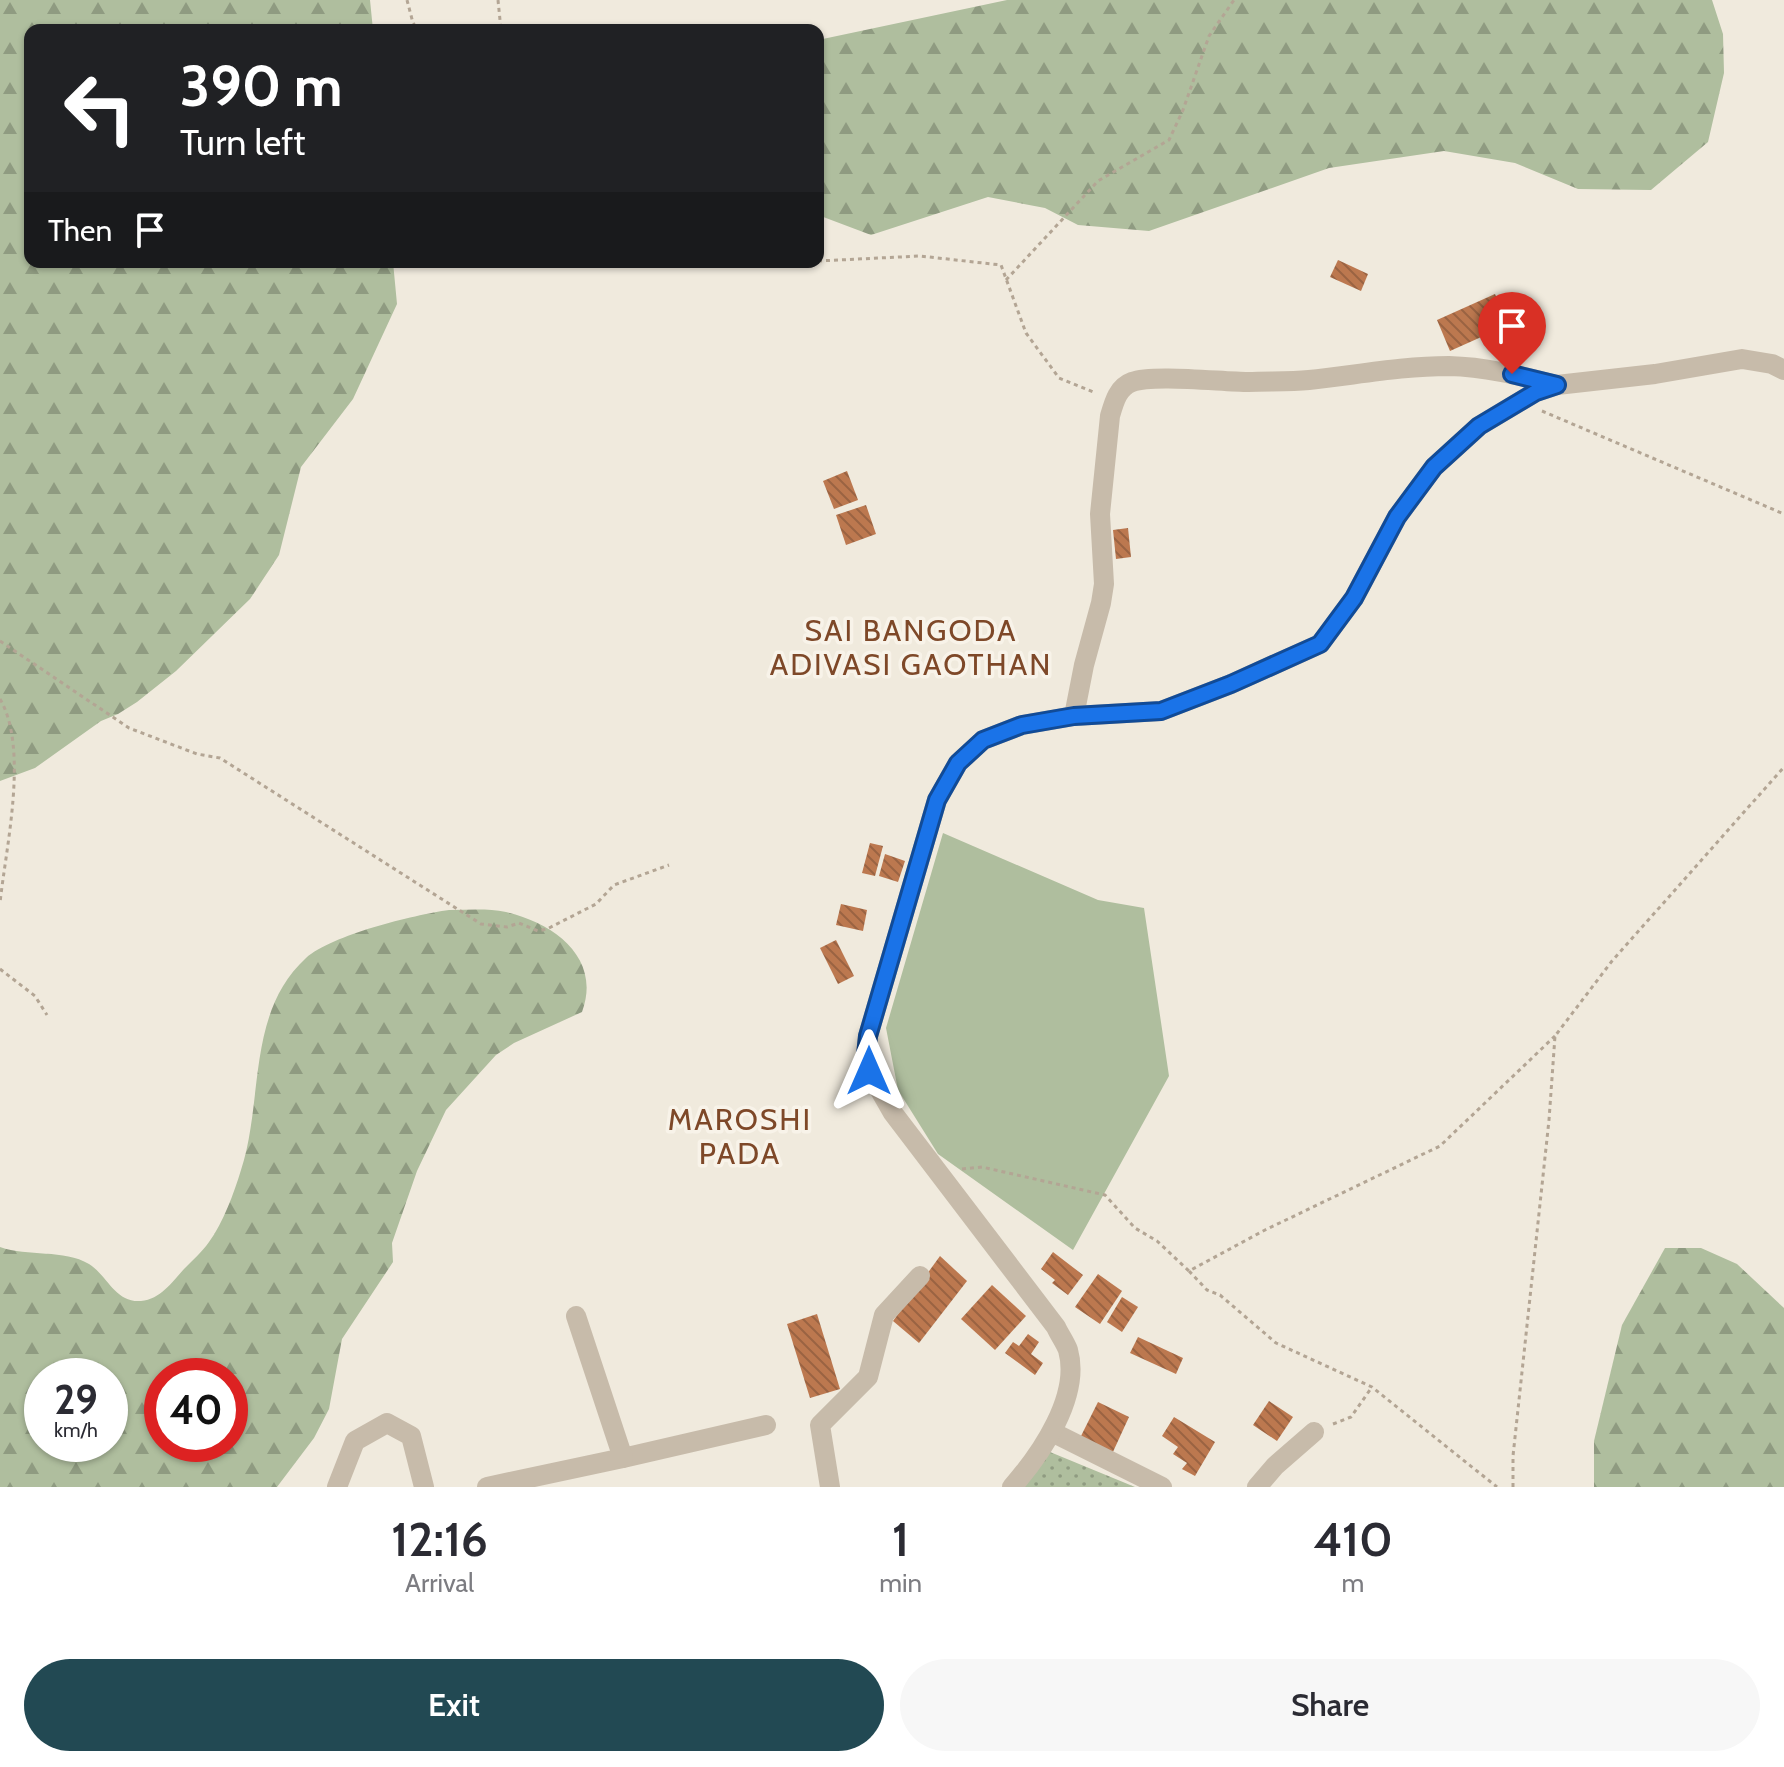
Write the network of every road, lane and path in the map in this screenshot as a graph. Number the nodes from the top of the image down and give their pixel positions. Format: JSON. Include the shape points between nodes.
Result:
{"nodes":[{"id":1,"x":407,"y":0,"type":"edge"},
{"id":2,"x":498,"y":0,"type":"edge"},
{"id":3,"x":1234,"y":0,"type":"edge"},
{"id":4,"x":414,"y":24,"type":"edge"},
{"id":5,"x":500,"y":24,"type":"edge"},
{"id":6,"x":824,"y":261,"type":"edge"},
{"id":7,"x":1006,"y":280,"type":"junction"},
{"id":8,"x":1784,"y":370,"type":"edge"},
{"id":9,"x":1557,"y":385,"type":"junction"},
{"id":10,"x":1114,"y":400,"type":"junction"},
{"id":11,"x":1520,"y":402,"type":"junction"},
{"id":12,"x":1784,"y":514,"type":"edge"},
{"id":13,"x":0,"y":641,"type":"edge"},
{"id":14,"x":0,"y":699,"type":"edge"},
{"id":15,"x":1074,"y":716,"type":"junction"},
{"id":16,"x":1784,"y":767,"type":"edge"},
{"id":17,"x":669,"y":865,"type":"dead end"},
{"id":18,"x":0,"y":903,"type":"edge"},
{"id":19,"x":0,"y":969,"type":"edge"},
{"id":20,"x":47,"y":1015,"type":"dead end"},
{"id":21,"x":1555,"y":1036,"type":"junction"},
{"id":22,"x":938,"y":1172,"type":"junction"},
{"id":23,"x":1189,"y":1271,"type":"junction"},
{"id":24,"x":920,"y":1276,"type":"dead end"},
{"id":25,"x":576,"y":1316,"type":"dead end"},
{"id":26,"x":1372,"y":1387,"type":"junction"},
{"id":27,"x":766,"y":1425,"type":"dead end"},
{"id":28,"x":1052,"y":1432,"type":"junction"},
{"id":29,"x":1314,"y":1432,"type":"joint"},
{"id":30,"x":623,"y":1458,"type":"junction"},
{"id":31,"x":337,"y":1487,"type":"edge"},
{"id":32,"x":424,"y":1487,"type":"edge"},
{"id":33,"x":487,"y":1487,"type":"edge"},
{"id":34,"x":830,"y":1487,"type":"edge"},
{"id":35,"x":1012,"y":1487,"type":"edge"},
{"id":36,"x":1162,"y":1487,"type":"edge"},
{"id":37,"x":1257,"y":1487,"type":"edge"},
{"id":38,"x":1497,"y":1487,"type":"edge"},
{"id":39,"x":1513,"y":1487,"type":"edge"}],
"edges":[{"from":1,"to":4,"type":"path"},
{"from":2,"to":5,"type":"path"},
{"from":3,"to":7,"type":"path","via":[[1209,36],[1169,140],[1098,181]]},
{"from":6,"to":7,"type":"path","via":[[920,256],[1001,265]]},
{"from":7,"to":10,"type":"path","via":[[1026,333],[1059,378]]},
{"from":8,"to":9,"type":"street","via":[[1742,359]]},
{"from":9,"to":10,"type":"street","via":[[1489,368],[1449,366],[1307,380],[1148,379],[1123,387]]},
{"from":9,"to":11,"type":"street"},
{"from":10,"to":15,"type":"street","via":[[1100,514],[1104,584]]},
{"from":11,"to":12,"type":"path"},
{"from":11,"to":15,"type":"street","via":[[1479,426],[1434,467],[1397,517],[1354,598],[1320,644],[1161,711]]},
{"from":13,"to":17,"type":"path","via":[[129,728],[220,758],[481,924],[547,929],[596,904],[614,885]]},
{"from":14,"to":18,"type":"path","via":[[13,734],[16,779]]},
{"from":15,"to":22,"type":"street","via":[[1022,725],[983,740],[958,763],[937,800],[866,1055],[869,1071],[893,1113]]},
{"from":16,"to":21,"type":"path","via":[[1612,961]]},
{"from":19,"to":20,"type":"path","via":[[35,996]]},
{"from":21,"to":23,"type":"path","via":[[1440,1146]]},
{"from":21,"to":39,"type":"path"},
{"from":22,"to":23,"type":"path","via":[[982,1167],[1105,1195],[1135,1228]]},
{"from":22,"to":28,"type":"street","via":[[1068,1350],[1071,1381]]},
{"from":23,"to":26,"type":"path","via":[[1276,1343]]},
{"from":24,"to":34,"type":"street","via":[[884,1315],[868,1377],[820,1425]]},
{"from":25,"to":30,"type":"street"},
{"from":26,"to":29,"type":"path","via":[[1351,1417]]},
{"from":26,"to":38,"type":"path"},
{"from":27,"to":30,"type":"street"},
{"from":28,"to":35,"type":"street"},
{"from":28,"to":36,"type":"street"},
{"from":29,"to":37,"type":"street"},
{"from":30,"to":33,"type":"street"},
{"from":31,"to":32,"type":"street","via":[[355,1441],[387,1423],[411,1436]]}]}
